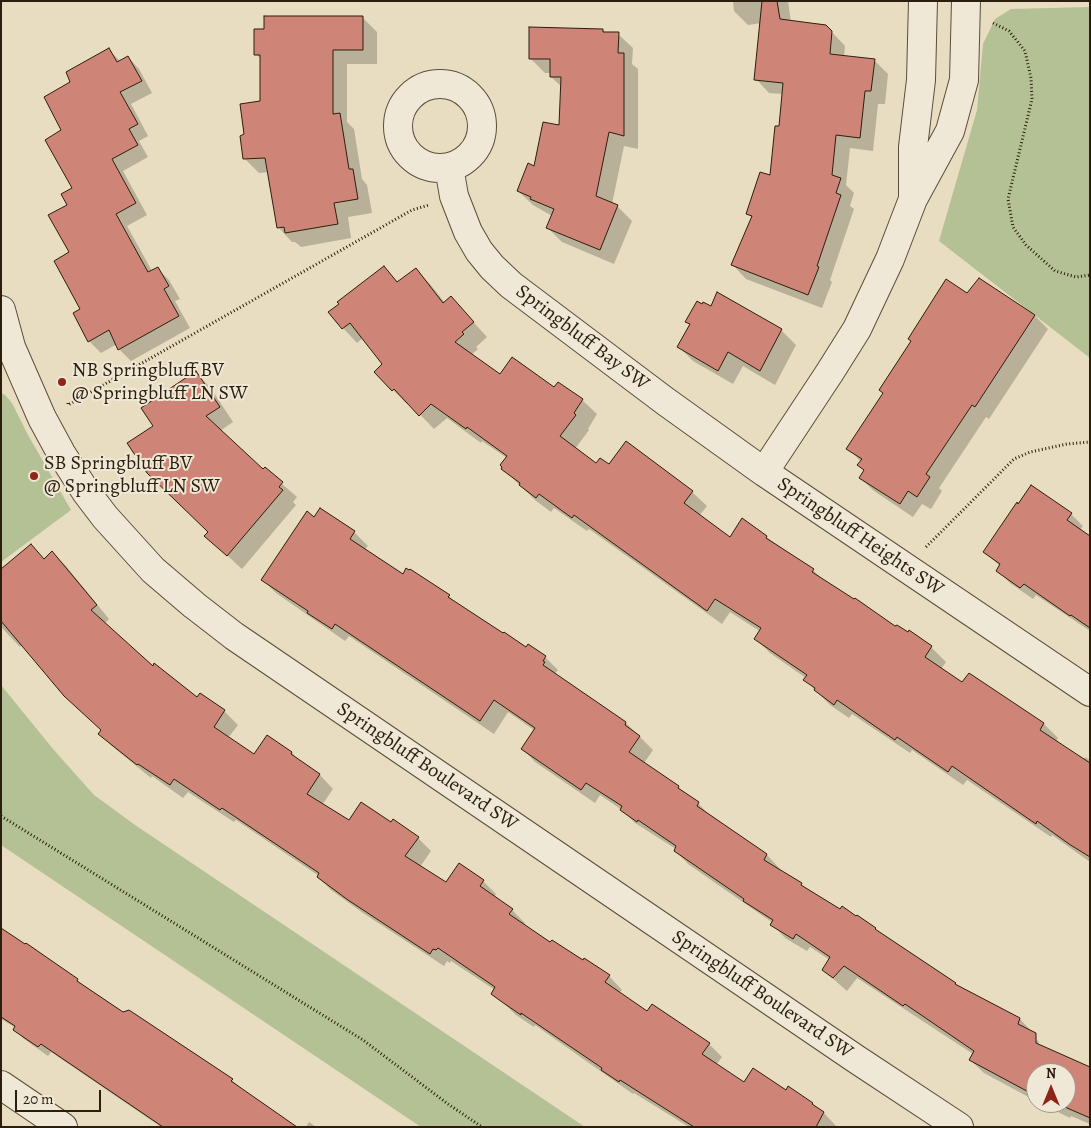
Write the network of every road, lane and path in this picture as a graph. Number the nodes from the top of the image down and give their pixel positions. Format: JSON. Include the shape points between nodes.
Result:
{"nodes":[{"id":1,"x":923,"y":1,"type":"edge"},
{"id":2,"x":966,"y":5,"type":"edge"},
{"id":3,"x":449,"y":167,"type":"dead end"},
{"id":4,"x":454,"y":196,"type":"junction"},
{"id":5,"x":912,"y":199,"type":"junction"},
{"id":6,"x":1090,"y":275,"type":"edge"},
{"id":7,"x":1,"y":310,"type":"edge"},
{"id":8,"x":6,"y":347,"type":"edge"},
{"id":9,"x":64,"y":396,"type":"dead end"},
{"id":10,"x":1090,"y":442,"type":"edge"},
{"id":11,"x":764,"y":472,"type":"junction"},
{"id":12,"x":906,"y":567,"type":"junction"},
{"id":13,"x":1090,"y":692,"type":"edge"},
{"id":14,"x":1,"y":816,"type":"edge"},
{"id":15,"x":1,"y":1085,"type":"edge"},
{"id":16,"x":63,"y":1127,"type":"edge"},
{"id":17,"x":482,"y":1127,"type":"edge"},
{"id":18,"x":959,"y":1127,"type":"edge"}],
"edges":[{"from":1,"to":5,"type":"street","name":"Springbluff Heights SW"},
{"from":2,"to":5,"type":"street","name":"Springbluff Heights SW","via":[[964,80],[956,110],[950,131]]},
{"from":2,"to":6,"type":"path","via":[[1009,31],[1025,51],[1031,78],[1032,99],[1008,199],[1013,227],[1026,245],[1055,271],[1076,277]]},
{"from":3,"to":4,"type":"street","name":"Springbluff Bay SW"},
{"from":4,"to":9,"type":"path","via":[[412,210],[68,405]]},
{"from":4,"to":11,"type":"street","name":"Springbluff Bay SW","via":[[479,251],[511,286]]},
{"from":5,"to":11,"type":"street","name":"Springbluff Heights SW","via":[[890,259],[857,328]]},
{"from":7,"to":8,"type":"street","name":"Springbluff Boulevard SW"},
{"from":8,"to":18,"type":"street","name":"Springbluff Boulevard SW","via":[[61,453],[86,492],[153,570],[194,605],[234,636]]},
{"from":10,"to":12,"type":"path","via":[[1030,452],[1014,459]]},
{"from":11,"to":12,"type":"street","name":"Springbluff Heights SW"},
{"from":12,"to":13,"type":"street","name":"Springbluff Heights SW"},
{"from":14,"to":17,"type":"path","via":[[363,1040]]},
{"from":15,"to":16,"type":"street"}]}
